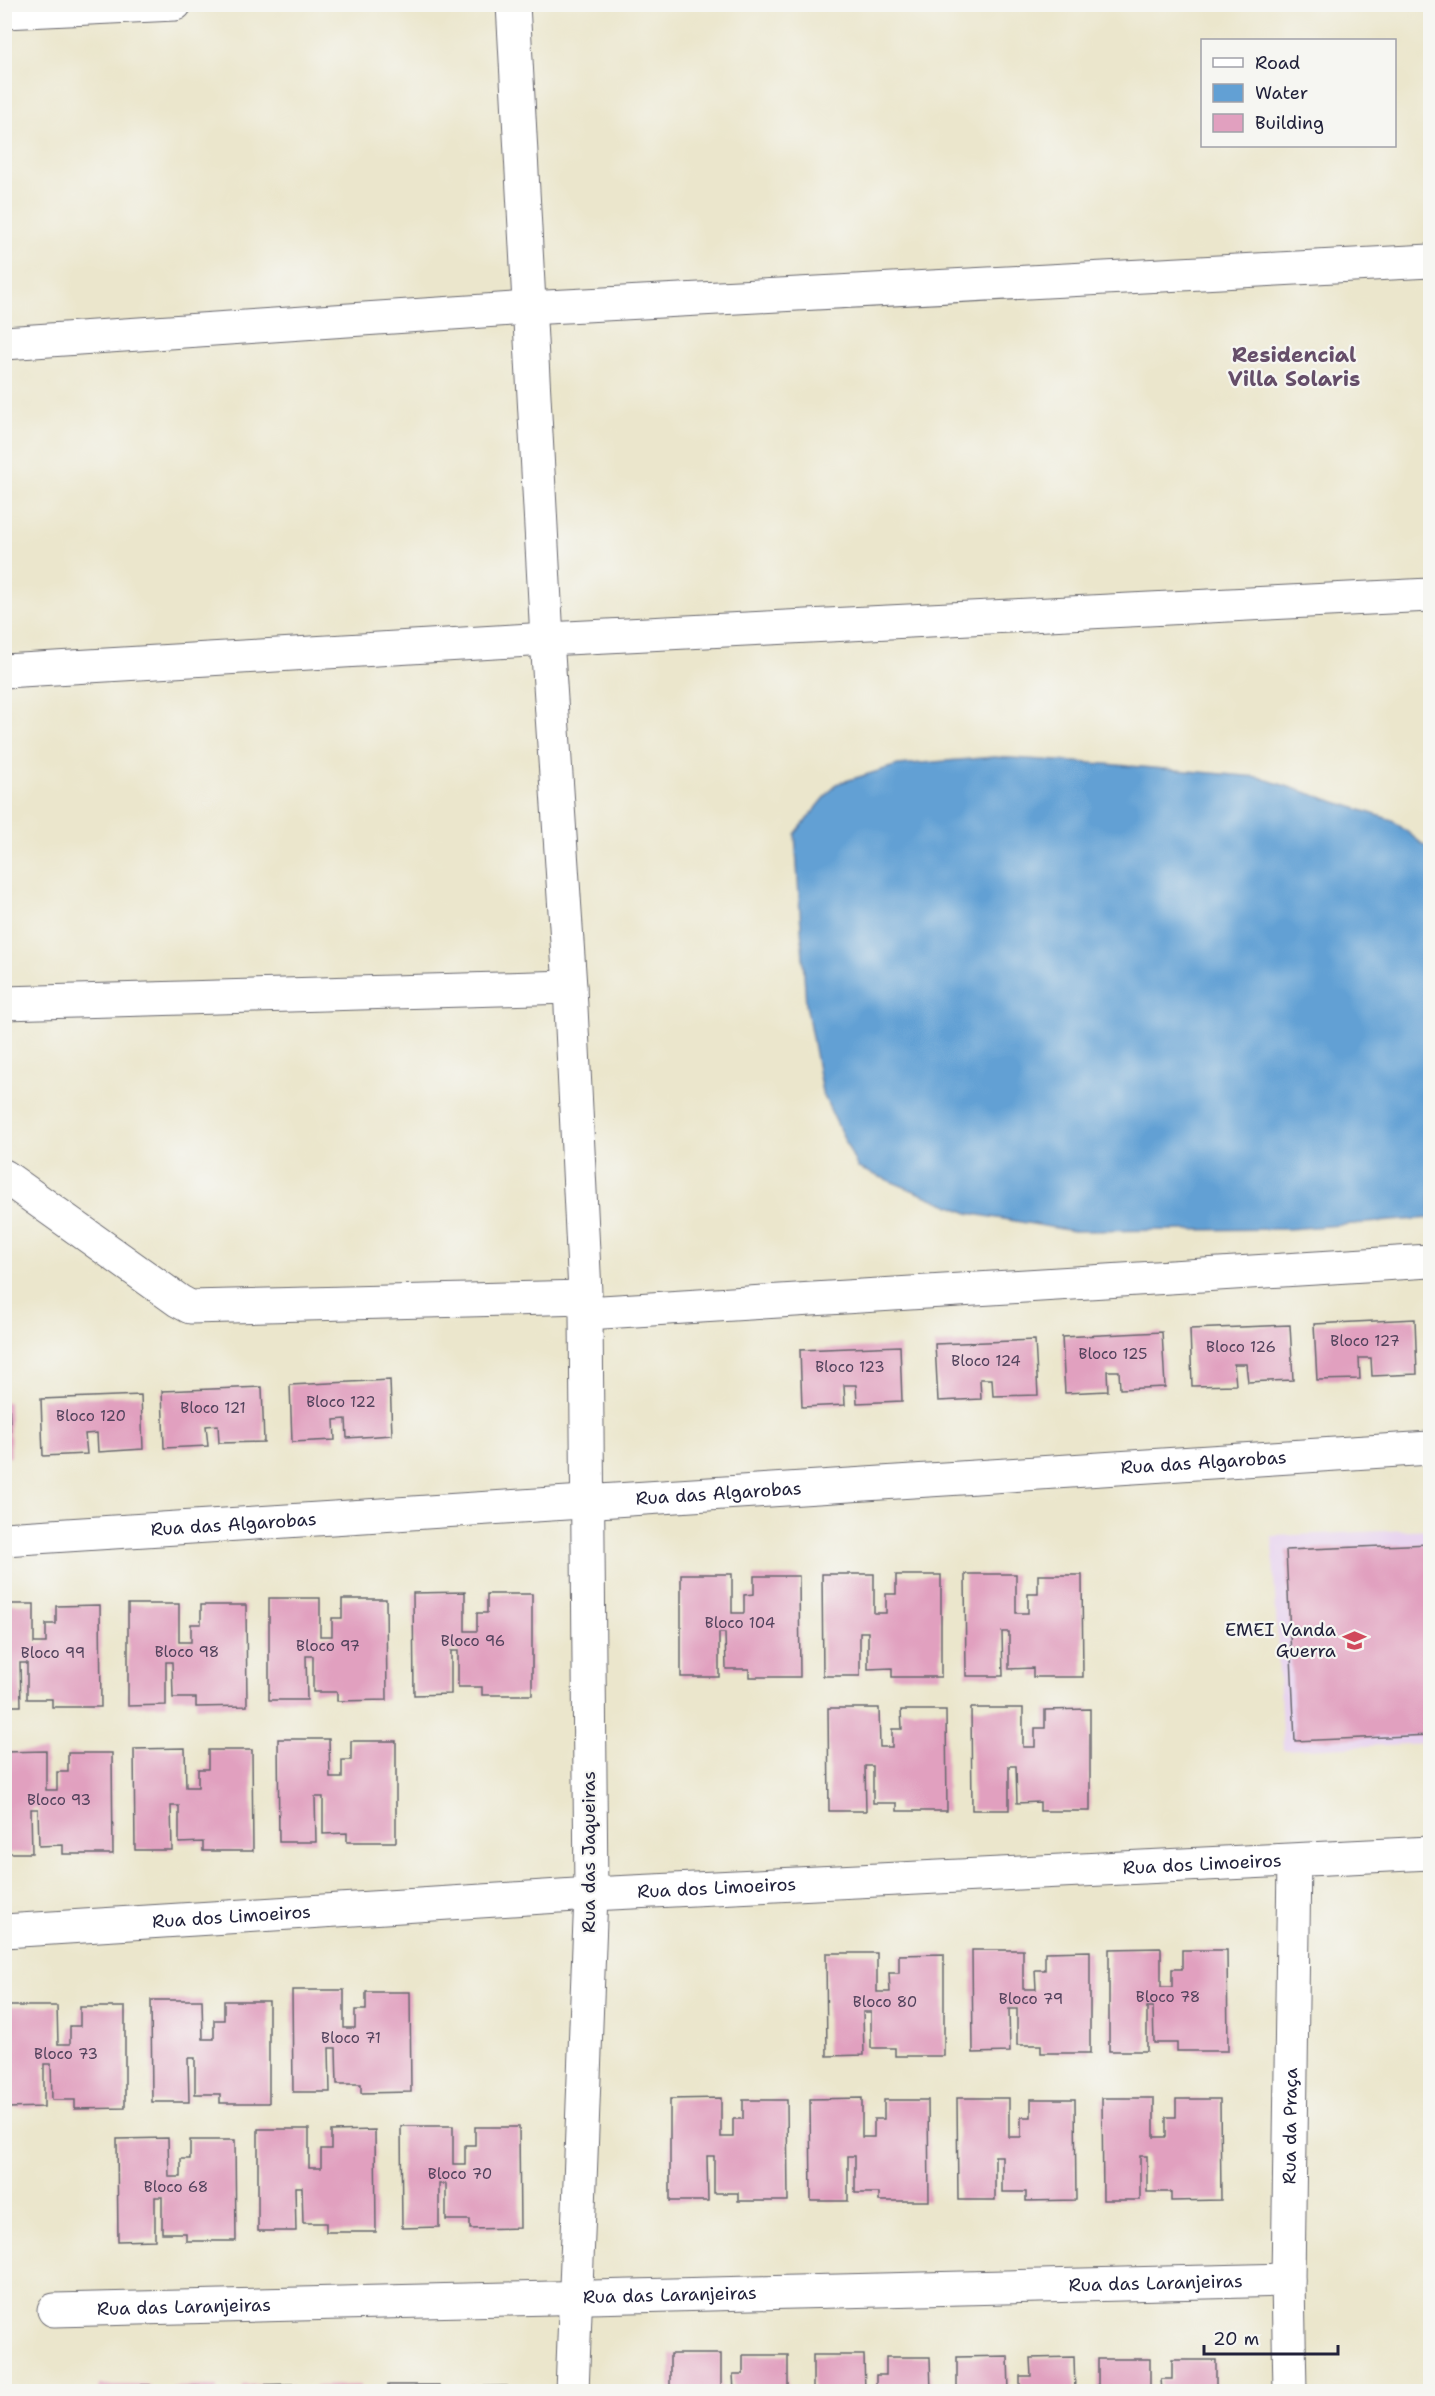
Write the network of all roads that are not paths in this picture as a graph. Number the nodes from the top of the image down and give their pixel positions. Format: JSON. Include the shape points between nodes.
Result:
{"nodes":[{"id":1,"x":175,"y":4,"type":"edge"},
{"id":2,"x":513,"y":4,"type":"edge"},
{"id":3,"x":4,"y":12,"type":"edge"},
{"id":4,"x":1431,"y":261,"type":"edge"},
{"id":5,"x":528,"y":308,"type":"junction"},
{"id":6,"x":4,"y":343,"type":"edge"},
{"id":7,"x":1431,"y":595,"type":"edge"},
{"id":8,"x":547,"y":639,"type":"junction"},
{"id":9,"x":4,"y":671,"type":"edge"},
{"id":10,"x":570,"y":987,"type":"junction"},
{"id":11,"x":4,"y":1002,"type":"edge"},
{"id":12,"x":4,"y":1176,"type":"edge"},
{"id":13,"x":1431,"y":1261,"type":"edge"},
{"id":14,"x":585,"y":1305,"type":"junction"},
{"id":15,"x":1431,"y":1448,"type":"edge"},
{"id":16,"x":586,"y":1502,"type":"junction"},
{"id":17,"x":4,"y":1539,"type":"edge"},
{"id":18,"x":1431,"y":1853,"type":"edge"},
{"id":19,"x":1294,"y":1861,"type":"junction"},
{"id":20,"x":591,"y":1894,"type":"junction"},
{"id":21,"x":4,"y":1931,"type":"edge"},
{"id":22,"x":1288,"y":2280,"type":"junction"},
{"id":23,"x":575,"y":2298,"type":"junction"},
{"id":24,"x":54,"y":2310,"type":"dead end"},
{"id":25,"x":572,"y":2391,"type":"edge"},
{"id":26,"x":1290,"y":2391,"type":"edge"}],
"edges":[{"from":1,"to":3,"type":"street"},
{"from":2,"to":5,"type":"street","name":"Rua das Jaqueiras"},
{"from":4,"to":5,"type":"street"},
{"from":5,"to":6,"type":"street"},
{"from":5,"to":8,"type":"street","name":"Rua das Jaqueiras"},
{"from":7,"to":8,"type":"street"},
{"from":8,"to":9,"type":"street"},
{"from":8,"to":10,"type":"street","name":"Rua das Jaqueiras"},
{"from":10,"to":11,"type":"street"},
{"from":10,"to":14,"type":"street","name":"Rua das Jaqueiras"},
{"from":12,"to":14,"type":"street","via":[[190,1307]]},
{"from":13,"to":14,"type":"street"},
{"from":14,"to":16,"type":"street","name":"Rua das Jaqueiras"},
{"from":15,"to":16,"type":"street","name":"Rua das Algarobas"},
{"from":16,"to":17,"type":"street","name":"Rua das Algarobas"},
{"from":16,"to":20,"type":"street","name":"Rua das Jaqueiras"},
{"from":18,"to":19,"type":"street","name":"Rua dos Limoeiros"},
{"from":19,"to":20,"type":"street","name":"Rua dos Limoeiros"},
{"from":19,"to":22,"type":"street","name":"Rua da Praça"},
{"from":20,"to":21,"type":"street","name":"Rua dos Limoeiros"},
{"from":20,"to":23,"type":"street","name":"Rua das Jaqueiras"},
{"from":22,"to":23,"type":"street","name":"Rua das Laranjeiras"},
{"from":22,"to":26,"type":"street","name":"Rua da Praça"},
{"from":23,"to":24,"type":"street","name":"Rua das Laranjeiras"},
{"from":23,"to":25,"type":"street","name":"Rua das Jaqueiras"}]}
